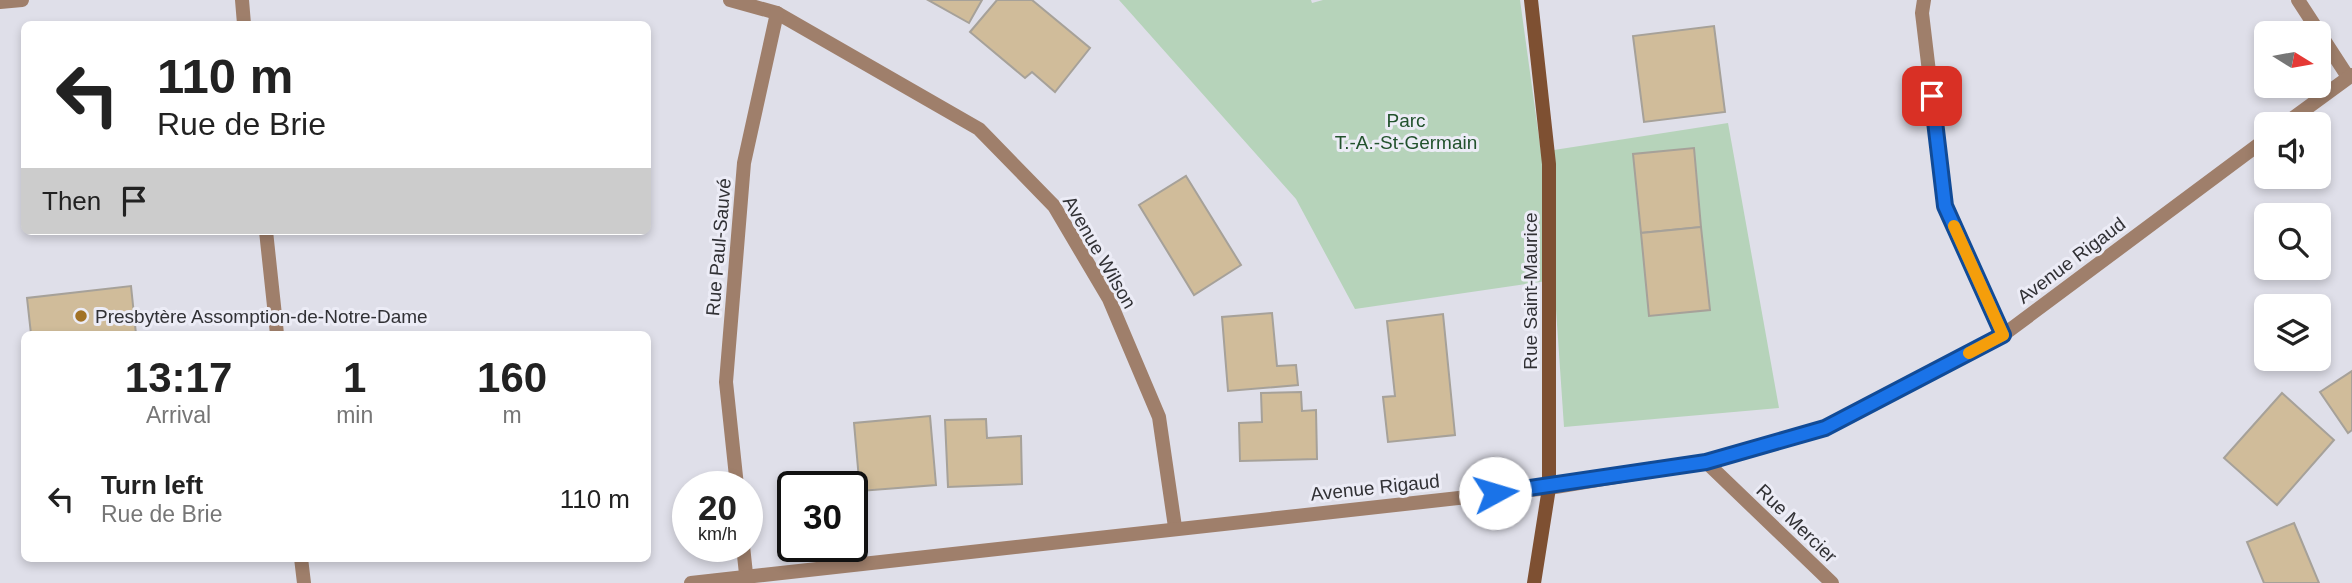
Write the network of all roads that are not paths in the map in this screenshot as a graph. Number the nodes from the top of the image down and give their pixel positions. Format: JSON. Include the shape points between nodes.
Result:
{"nodes":[{"id":1,"x":22,"y":0,"type":"edge"},
{"id":2,"x":242,"y":0,"type":"edge"},
{"id":3,"x":730,"y":0,"type":"edge"},
{"id":4,"x":1531,"y":0,"type":"edge"},
{"id":5,"x":1924,"y":0,"type":"edge"},
{"id":6,"x":2298,"y":0,"type":"edge"},
{"id":7,"x":0,"y":2,"type":"edge"},
{"id":8,"x":777,"y":13,"type":"junction"},
{"id":9,"x":244,"y":21,"type":"edge"},
{"id":10,"x":2350,"y":76,"type":"edge"},
{"id":11,"x":2301,"y":112,"type":"edge"},
{"id":12,"x":2254,"y":148,"type":"edge"},
{"id":13,"x":266,"y":235,"type":"edge"},
{"id":14,"x":277,"y":331,"type":"edge"},
{"id":15,"x":2003,"y":335,"type":"junction"},
{"id":16,"x":1706,"y":462,"type":"junction"},
{"id":17,"x":735,"y":471,"type":"edge"},
{"id":18,"x":1549,"y":488,"type":"junction"},
{"id":19,"x":1175,"y":527,"type":"junction"},
{"id":20,"x":301,"y":562,"type":"edge"},
{"id":21,"x":745,"y":562,"type":"edge"},
{"id":22,"x":747,"y":580,"type":"edge"},
{"id":23,"x":304,"y":583,"type":"edge"},
{"id":24,"x":691,"y":583,"type":"edge"},
{"id":25,"x":1534,"y":583,"type":"edge"},
{"id":26,"x":1832,"y":583,"type":"edge"}],
"edges":[{"from":1,"to":7,"type":"street"},
{"from":2,"to":9,"type":"street"},
{"from":3,"to":8,"type":"street","name":"Avenue Wilson"},
{"from":4,"to":18,"type":"street","name":"Rue Saint-Maurice","via":[[1549,164]]},
{"from":5,"to":15,"type":"street","via":[[1945,206]]},
{"from":6,"to":10,"type":"street"},
{"from":8,"to":17,"type":"street","name":"Rue Paul-Sauvé","via":[[743,177],[726,382]]},
{"from":8,"to":19,"type":"street","name":"Avenue Wilson","via":[[979,129],[1054,206],[1109,299],[1159,417]]},
{"from":10,"to":11,"type":"street"},
{"from":12,"to":15,"type":"street","name":"Avenue Rigaud"},
{"from":13,"to":14,"type":"street"},
{"from":15,"to":16,"type":"street","name":"Avenue Rigaud","via":[[1825,428]]},
{"from":16,"to":18,"type":"street","name":"Avenue Rigaud"},
{"from":16,"to":26,"type":"street","name":"Rue Mercier"},
{"from":18,"to":19,"type":"street","name":"Avenue Rigaud"},
{"from":18,"to":25,"type":"street","name":"Rue Saint-Maurice"},
{"from":19,"to":22,"type":"street","name":"Avenue Rigaud"},
{"from":20,"to":23,"type":"street"},
{"from":21,"to":22,"type":"street"},
{"from":22,"to":24,"type":"street","name":"Avenue Rigaud"}]}
